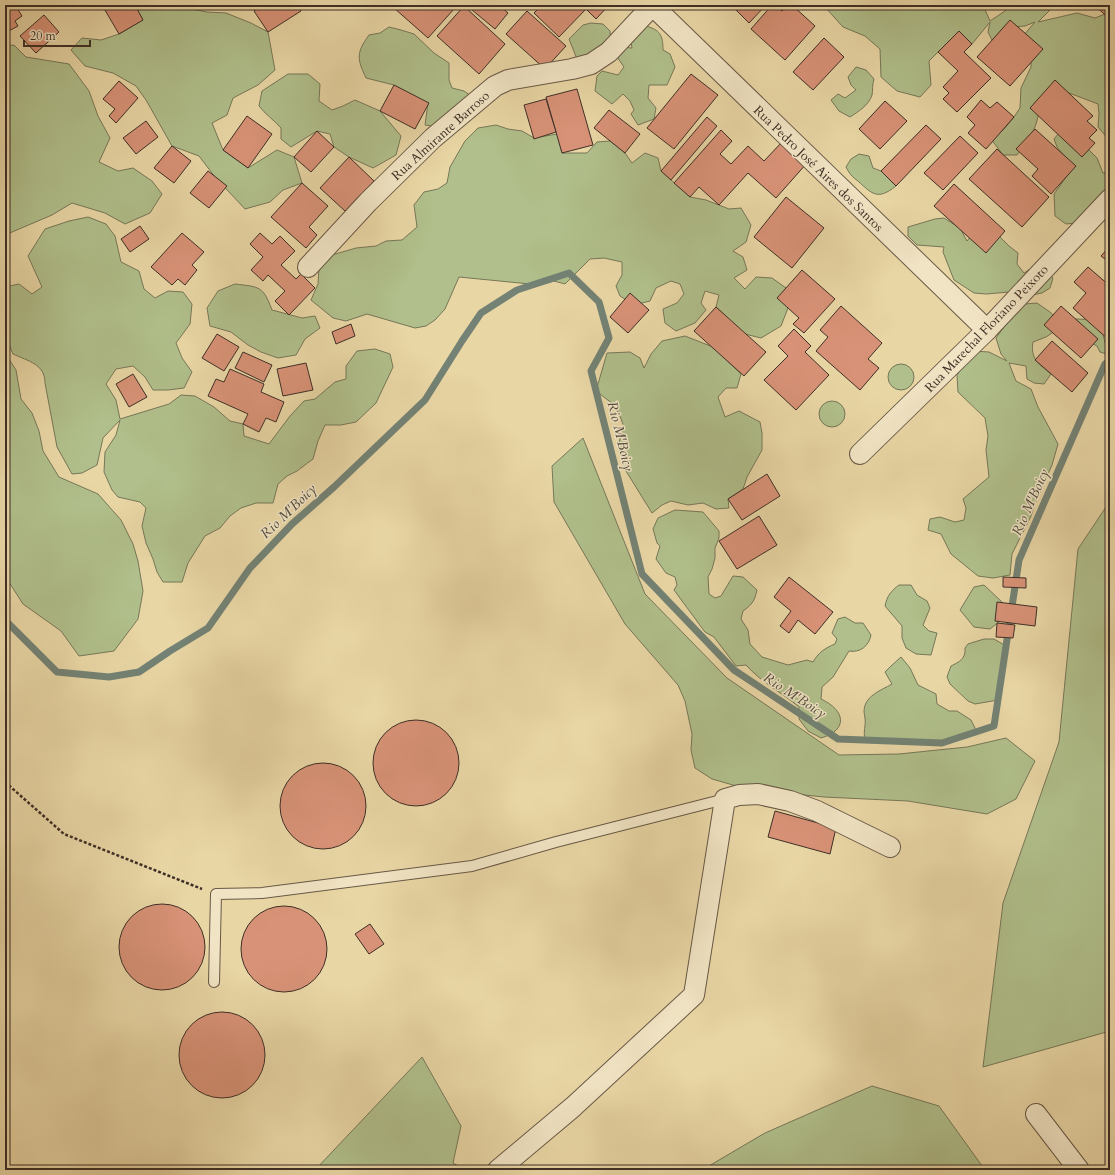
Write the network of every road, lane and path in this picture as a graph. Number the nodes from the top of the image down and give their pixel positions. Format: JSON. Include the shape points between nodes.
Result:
{"nodes":[{"id":1,"x":653,"y":5,"type":"edge"},
{"id":2,"x":1110,"y":199,"type":"edge"},
{"id":3,"x":308,"y":268,"type":"dead end"},
{"id":4,"x":987,"y":330,"type":"junction"},
{"id":5,"x":860,"y":454,"type":"dead end"},
{"id":6,"x":5,"y":782,"type":"edge"},
{"id":7,"x":724,"y":799,"type":"junction"},
{"id":8,"x":890,"y":847,"type":"dead end"},
{"id":9,"x":216,"y":894,"type":"junction"},
{"id":10,"x":214,"y":982,"type":"dead end"},
{"id":11,"x":1036,"y":1114,"type":"dead end"},
{"id":12,"x":498,"y":1170,"type":"edge"},
{"id":13,"x":1079,"y":1170,"type":"edge"}],
"edges":[{"from":1,"to":3,"type":"street","name":"Rua Almirante Barroso","via":[[610,52],[591,64],[508,80],[495,86],[428,143],[368,202]]},
{"from":1,"to":4,"type":"street","name":"Rua Pedro José Aires dos Santos"},
{"from":2,"to":4,"type":"street","name":"Rua Marechal Floriano Peixoto"},
{"from":4,"to":5,"type":"street","name":"Rua Marechal Floriano Peixoto"},
{"from":6,"to":9,"type":"path","via":[[64,834]]},
{"from":7,"to":8,"type":"street","via":[[758,794],[790,801]]},
{"from":7,"to":9,"type":"lane","via":[[472,866],[262,893]]},
{"from":7,"to":12,"type":"street","via":[[694,995],[573,1107]]},
{"from":9,"to":10,"type":"lane"},
{"from":11,"to":13,"type":"street"}]}
